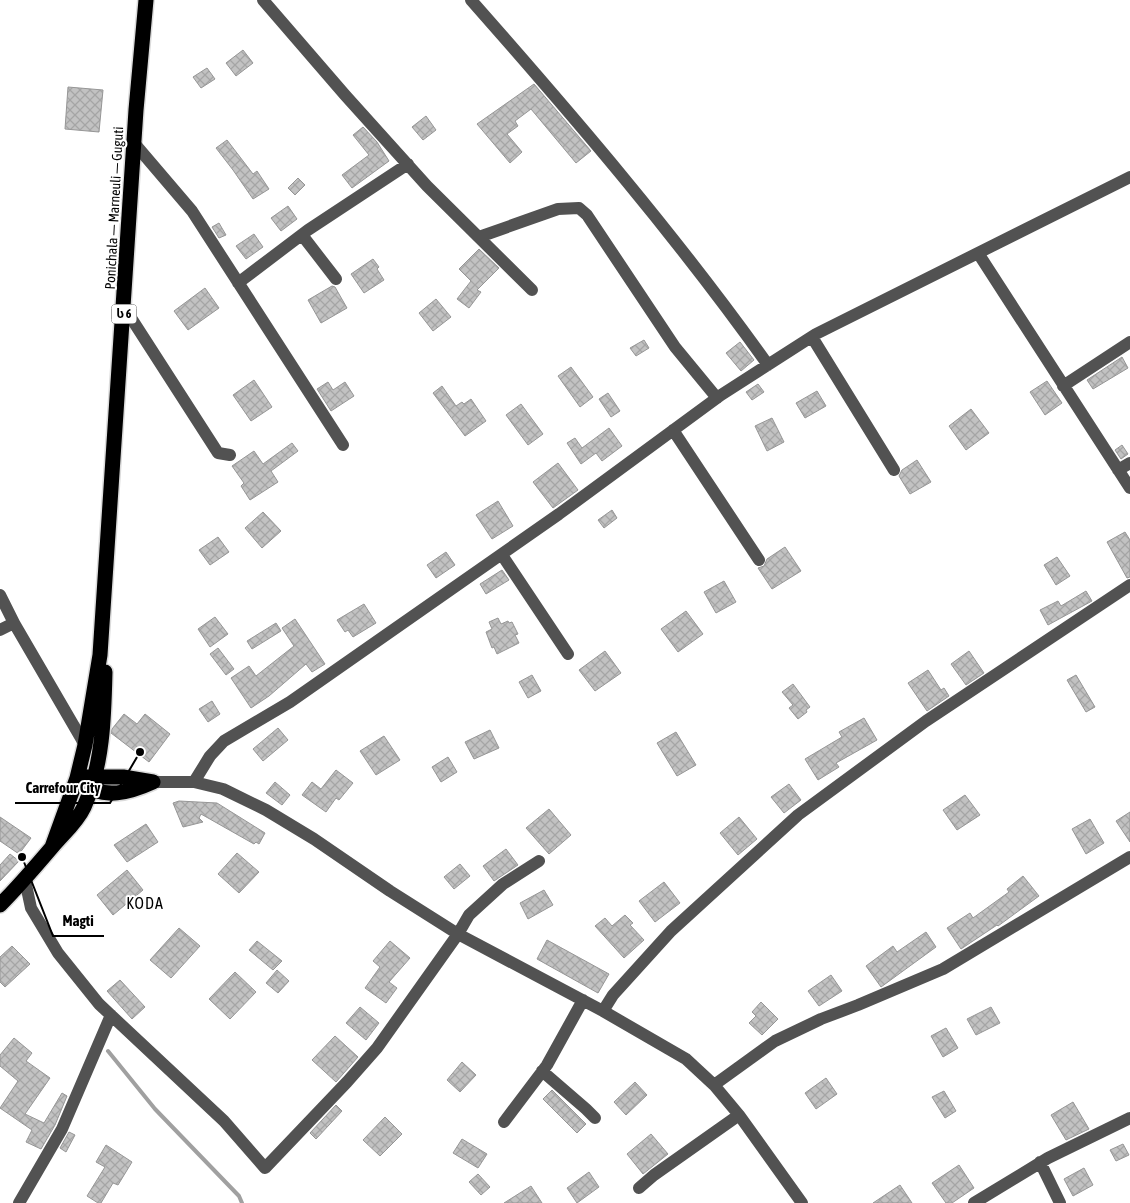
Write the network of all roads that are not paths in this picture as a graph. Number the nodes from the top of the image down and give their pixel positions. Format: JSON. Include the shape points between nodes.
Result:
{"nodes":[{"id":1,"x":146,"y":0,"type":"edge"},
{"id":2,"x":263,"y":0,"type":"edge"},
{"id":3,"x":471,"y":0,"type":"edge"},
{"id":4,"x":134,"y":144,"type":"junction"},
{"id":5,"x":408,"y":164,"type":"junction"},
{"id":6,"x":1130,"y":177,"type":"edge"},
{"id":7,"x":302,"y":235,"type":"junction"},
{"id":8,"x":479,"y":238,"type":"junction"},
{"id":9,"x":978,"y":253,"type":"junction"},
{"id":10,"x":336,"y":279,"type":"dead end"},
{"id":11,"x":238,"y":283,"type":"junction"},
{"id":12,"x":532,"y":290,"type":"dead end"},
{"id":13,"x":124,"y":307,"type":"junction"},
{"id":14,"x":812,"y":337,"type":"junction"},
{"id":15,"x":1130,"y":342,"type":"edge"},
{"id":16,"x":768,"y":365,"type":"junction"},
{"id":17,"x":1063,"y":386,"type":"junction"},
{"id":18,"x":717,"y":398,"type":"junction"},
{"id":19,"x":673,"y":430,"type":"junction"},
{"id":20,"x":343,"y":445,"type":"dead end"},
{"id":21,"x":230,"y":455,"type":"dead end"},
{"id":22,"x":1130,"y":463,"type":"edge"},
{"id":23,"x":894,"y":470,"type":"dead end"},
{"id":24,"x":1118,"y":470,"type":"junction"},
{"id":25,"x":1130,"y":488,"type":"edge"},
{"id":26,"x":502,"y":554,"type":"junction"},
{"id":27,"x":759,"y":560,"type":"dead end"},
{"id":28,"x":1130,"y":585,"type":"edge"},
{"id":29,"x":0,"y":595,"type":"edge"},
{"id":30,"x":14,"y":623,"type":"junction"},
{"id":31,"x":102,"y":628,"type":"junction"},
{"id":32,"x":0,"y":630,"type":"edge"},
{"id":33,"x":568,"y":654,"type":"dead end"},
{"id":34,"x":85,"y":744,"type":"junction"},
{"id":35,"x":77,"y":778,"type":"junction"},
{"id":36,"x":92,"y":782,"type":"junction"},
{"id":37,"x":154,"y":782,"type":"junction"},
{"id":38,"x":194,"y":782,"type":"junction"},
{"id":39,"x":110,"y":794,"type":"junction"},
{"id":40,"x":81,"y":812,"type":"junction"},
{"id":41,"x":52,"y":848,"type":"junction"},
{"id":42,"x":1130,"y":857,"type":"edge"},
{"id":43,"x":538,"y":861,"type":"dead end"},
{"id":44,"x":25,"y":880,"type":"junction"},
{"id":45,"x":0,"y":905,"type":"edge"},
{"id":46,"x":458,"y":934,"type":"junction"},
{"id":47,"x":583,"y":1000,"type":"junction"},
{"id":48,"x":603,"y":1011,"type":"junction"},
{"id":49,"x":111,"y":1015,"type":"junction"},
{"id":50,"x":542,"y":1071,"type":"junction"},
{"id":51,"x":714,"y":1085,"type":"junction"},
{"id":52,"x":739,"y":1115,"type":"junction"},
{"id":53,"x":595,"y":1118,"type":"dead end"},
{"id":54,"x":1130,"y":1118,"type":"edge"},
{"id":55,"x":504,"y":1122,"type":"dead end"},
{"id":56,"x":1040,"y":1162,"type":"junction"},
{"id":57,"x":639,"y":1188,"type":"dead end"},
{"id":58,"x":19,"y":1203,"type":"edge"},
{"id":59,"x":802,"y":1203,"type":"edge"},
{"id":60,"x":974,"y":1203,"type":"edge"},
{"id":61,"x":1060,"y":1203,"type":"edge"}],
"edges":[{"from":1,"to":4,"type":"highway","name":"Ponichala — Marneuli — Guguti","number":"ს 6"},
{"from":2,"to":5,"type":"street"},
{"from":3,"to":16,"type":"street","via":[[590,136],[726,306]]},
{"from":4,"to":11,"type":"street","via":[[192,211]]},
{"from":4,"to":13,"type":"highway","name":"Ponichala — Marneuli — Guguti","number":"ს 6"},
{"from":5,"to":7,"type":"street"},
{"from":5,"to":8,"type":"street"},
{"from":6,"to":9,"type":"street"},
{"from":7,"to":10,"type":"street"},
{"from":7,"to":11,"type":"street"},
{"from":8,"to":12,"type":"street"},
{"from":8,"to":18,"type":"street","via":[[558,209],[579,208],[587,215],[675,348]]},
{"from":9,"to":14,"type":"street"},
{"from":9,"to":17,"type":"street"},
{"from":11,"to":20,"type":"street"},
{"from":13,"to":21,"type":"street","via":[[218,453]]},
{"from":13,"to":31,"type":"highway","name":"Ponichala — Marneuli — Guguti","number":"ს 6"},
{"from":14,"to":16,"type":"street"},
{"from":14,"to":23,"type":"street"},
{"from":15,"to":17,"type":"street"},
{"from":16,"to":18,"type":"street"},
{"from":17,"to":24,"type":"street"},
{"from":18,"to":19,"type":"street"},
{"from":19,"to":26,"type":"street"},
{"from":19,"to":27,"type":"street"},
{"from":22,"to":24,"type":"street"},
{"from":24,"to":25,"type":"street"},
{"from":26,"to":33,"type":"street"},
{"from":26,"to":38,"type":"street","via":[[290,702],[224,741]]},
{"from":28,"to":48,"type":"street","via":[[926,721],[798,815],[671,932],[613,995]]},
{"from":29,"to":30,"type":"street"},
{"from":30,"to":32,"type":"street"},
{"from":30,"to":34,"type":"street"},
{"from":31,"to":34,"type":"highway","name":"Ponichala — Marneuli — Guguti","number":"ს 6"},
{"from":31,"to":36,"type":"highway","name":"Ponichala — Marneuli — Guguti","number":"ს 6","via":[[104,714]]},
{"from":34,"to":35,"type":"highway","name":"Ponichala — Marneuli — Guguti","number":"ს 6"},
{"from":35,"to":36,"type":"highway"},
{"from":35,"to":41,"type":"highway","name":"Ponichala — Marneuli — Guguti","number":"ს 6"},
{"from":36,"to":37,"type":"highway","via":[[123,777]]},
{"from":36,"to":39,"type":"highway"},
{"from":36,"to":40,"type":"highway","name":"Ponichala — Marneuli — Guguti","number":"ს 6"},
{"from":37,"to":38,"type":"street"},
{"from":37,"to":39,"type":"highway","via":[[133,791]]},
{"from":38,"to":46,"type":"street","via":[[223,789],[266,810]]},
{"from":39,"to":40,"type":"highway"},
{"from":40,"to":41,"type":"highway","name":"Ponichala — Marneuli — Guguti","number":"ს 6"},
{"from":41,"to":44,"type":"highway","name":"Ponichala — Marneuli — Guguti","number":"ს 6"},
{"from":42,"to":51,"type":"street","via":[[943,969],[821,1019],[775,1042]]},
{"from":43,"to":46,"type":"street","via":[[503,884],[469,915]]},
{"from":44,"to":45,"type":"highway","name":"Ponichala — Marneuli — Guguti","number":"ს 6"},
{"from":44,"to":49,"type":"street","via":[[31,908],[58,953]]},
{"from":46,"to":47,"type":"street"},
{"from":46,"to":49,"type":"street","via":[[377,1048],[265,1168],[224,1121]]},
{"from":47,"to":48,"type":"street"},
{"from":47,"to":50,"type":"street"},
{"from":48,"to":51,"type":"street","via":[[686,1059]]},
{"from":49,"to":58,"type":"street","via":[[62,1129]]},
{"from":50,"to":53,"type":"street"},
{"from":50,"to":55,"type":"street"},
{"from":51,"to":52,"type":"street"},
{"from":52,"to":57,"type":"street"},
{"from":52,"to":59,"type":"street"},
{"from":54,"to":56,"type":"street"},
{"from":56,"to":60,"type":"street"},
{"from":56,"to":61,"type":"street"}]}
